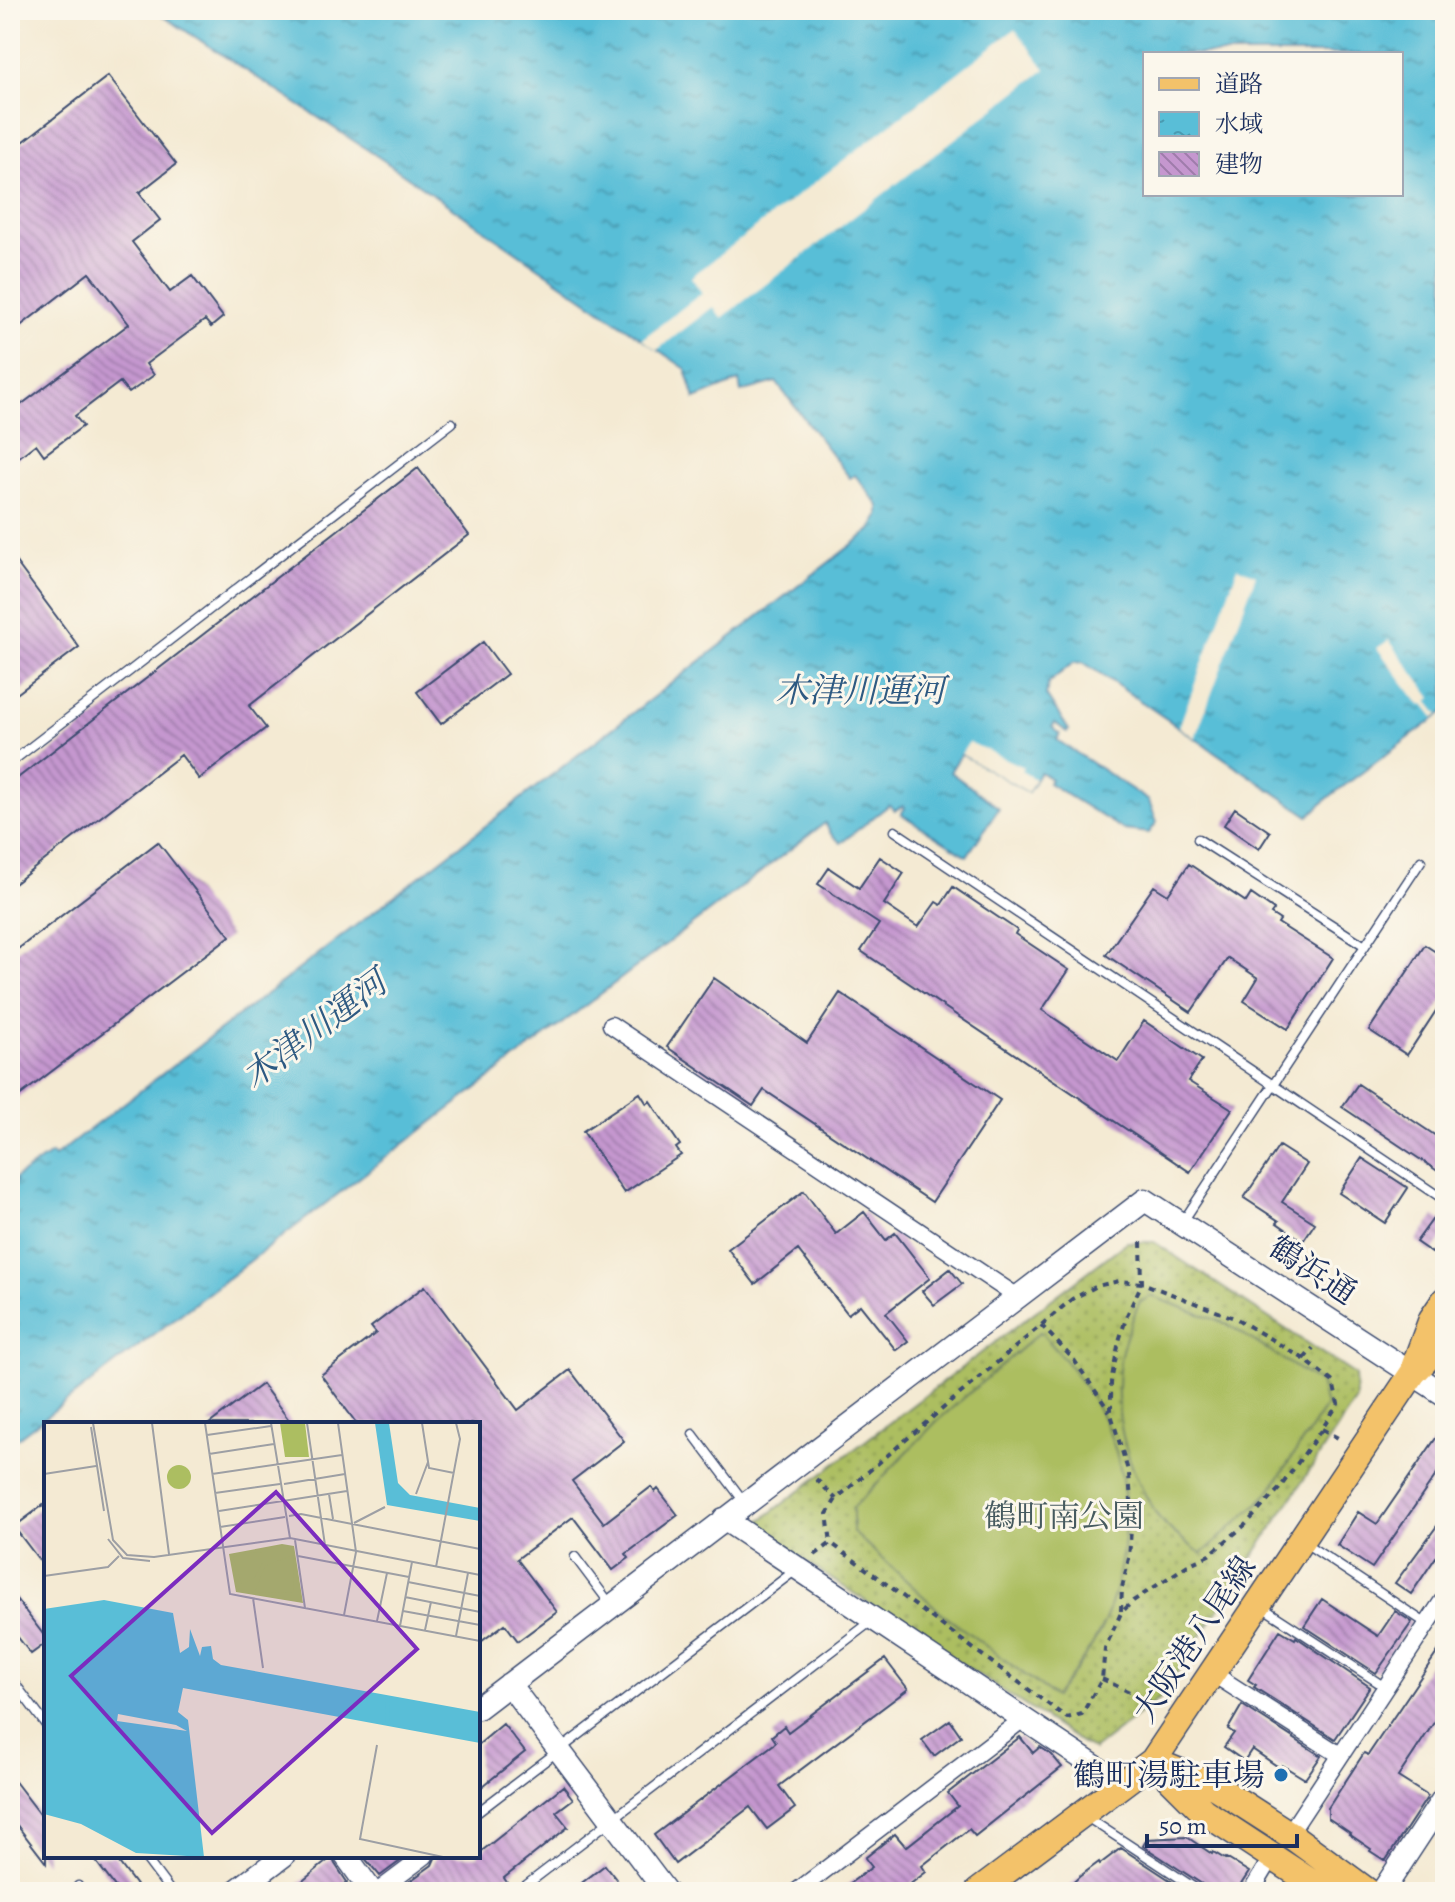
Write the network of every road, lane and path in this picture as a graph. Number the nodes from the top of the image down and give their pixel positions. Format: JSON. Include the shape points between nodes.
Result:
{"nodes":[{"id":1,"x":452,"y":423,"type":"dead end"},
{"id":2,"x":10,"y":763,"type":"edge"},
{"id":3,"x":895,"y":831,"type":"dead end"},
{"id":4,"x":1198,"y":839,"type":"dead end"},
{"id":5,"x":1421,"y":861,"type":"dead end"},
{"id":6,"x":1365,"y":946,"type":"junction"},
{"id":7,"x":611,"y":1025,"type":"dead end"},
{"id":8,"x":1273,"y":1084,"type":"junction"},
{"id":9,"x":1440,"y":1197,"type":"dead end"},
{"id":10,"x":1181,"y":1223,"type":"junction"},
{"id":11,"x":1141,"y":1242,"type":"dead end"},
{"id":12,"x":1142,"y":1283,"type":"junction"},
{"id":13,"x":1016,"y":1296,"type":"junction"},
{"id":14,"x":1445,"y":1300,"type":"edge"},
{"id":15,"x":1040,"y":1325,"type":"junction"},
{"id":16,"x":1445,"y":1340,"type":"edge"},
{"id":17,"x":1313,"y":1348,"type":"dead end"},
{"id":18,"x":1304,"y":1359,"type":"junction"},
{"id":19,"x":1413,"y":1373,"type":"junction"},
{"id":20,"x":1445,"y":1395,"type":"edge"},
{"id":21,"x":1111,"y":1414,"type":"junction"},
{"id":22,"x":1322,"y":1429,"type":"junction"},
{"id":23,"x":693,"y":1434,"type":"dead end"},
{"id":24,"x":1338,"y":1438,"type":"dead end"},
{"id":25,"x":816,"y":1479,"type":"dead end"},
{"id":26,"x":836,"y":1499,"type":"junction"},
{"id":27,"x":745,"y":1504,"type":"junction"},
{"id":28,"x":724,"y":1519,"type":"junction"},
{"id":29,"x":1300,"y":1540,"type":"junction"},
{"id":30,"x":831,"y":1543,"type":"junction"},
{"id":31,"x":575,"y":1557,"type":"dead end"},
{"id":32,"x":798,"y":1569,"type":"junction"},
{"id":33,"x":1445,"y":1597,"type":"edge"},
{"id":34,"x":1258,"y":1604,"type":"junction"},
{"id":35,"x":612,"y":1605,"type":"junction"},
{"id":36,"x":1121,"y":1613,"type":"junction"},
{"id":37,"x":873,"y":1619,"type":"junction"},
{"id":38,"x":1427,"y":1624,"type":"junction"},
{"id":39,"x":1212,"y":1673,"type":"junction"},
{"id":40,"x":10,"y":1677,"type":"edge"},
{"id":41,"x":1102,"y":1679,"type":"junction"},
{"id":42,"x":509,"y":1684,"type":"junction"},
{"id":43,"x":1385,"y":1687,"type":"junction"},
{"id":44,"x":1157,"y":1705,"type":"dead end"},
{"id":45,"x":480,"y":1706,"type":"edge"},
{"id":46,"x":1023,"y":1719,"type":"junction"},
{"id":47,"x":44,"y":1722,"type":"edge"},
{"id":48,"x":559,"y":1750,"type":"junction"},
{"id":49,"x":1340,"y":1755,"type":"junction"},
{"id":50,"x":1153,"y":1761,"type":"junction"},
{"id":51,"x":1121,"y":1784,"type":"junction"},
{"id":52,"x":1445,"y":1796,"type":"edge"},
{"id":53,"x":480,"y":1810,"type":"edge"},
{"id":54,"x":1082,"y":1814,"type":"junction"},
{"id":55,"x":612,"y":1820,"type":"junction"},
{"id":56,"x":1289,"y":1834,"type":"junction"},
{"id":57,"x":1272,"y":1857,"type":"junction"},
{"id":58,"x":146,"y":1858,"type":"edge"},
{"id":59,"x":280,"y":1858,"type":"edge"},
{"id":60,"x":348,"y":1858,"type":"edge"},
{"id":61,"x":422,"y":1858,"type":"edge"},
{"id":62,"x":525,"y":1886,"type":"dead end"},
{"id":63,"x":171,"y":1892,"type":"edge"},
{"id":64,"x":235,"y":1892,"type":"edge"},
{"id":65,"x":374,"y":1892,"type":"edge"},
{"id":66,"x":666,"y":1892,"type":"edge"},
{"id":67,"x":796,"y":1892,"type":"edge"},
{"id":68,"x":978,"y":1892,"type":"edge"},
{"id":69,"x":1201,"y":1892,"type":"edge"},
{"id":70,"x":1251,"y":1892,"type":"edge"},
{"id":71,"x":1326,"y":1892,"type":"edge"},
{"id":72,"x":1368,"y":1892,"type":"edge"},
{"id":73,"x":1382,"y":1892,"type":"edge"}],
"edges":[{"from":1,"to":2,"type":"lane"},
{"from":3,"to":8,"type":"lane"},
{"from":4,"to":6,"type":"lane"},
{"from":5,"to":6,"type":"lane"},
{"from":6,"to":8,"type":"lane"},
{"from":7,"to":13,"type":"street"},
{"from":8,"to":9,"type":"lane"},
{"from":8,"to":10,"type":"lane"},
{"from":10,"to":13,"type":"street","name":"鶴浜通","via":[[1145,1200]]},
{"from":10,"to":19,"type":"street","name":"鶴浜通"},
{"from":11,"to":12,"type":"path"},
{"from":12,"to":15,"type":"path","via":[[1097,1286]]},
{"from":12,"to":18,"type":"path","via":[[1237,1319]]},
{"from":12,"to":21,"type":"path","via":[[1119,1341]]},
{"from":13,"to":27,"type":"street"},
{"from":14,"to":19,"type":"main road","name":"大阪港八尾線","via":[[1432,1319]]},
{"from":15,"to":21,"type":"path","via":[[1074,1360]]},
{"from":15,"to":26,"type":"path"},
{"from":16,"to":19,"type":"main road","name":"大阪港八尾線"},
{"from":17,"to":18,"type":"path"},
{"from":18,"to":22,"type":"path","via":[[1333,1382],[1338,1404]]},
{"from":19,"to":20,"type":"street","name":"鶴浜通"},
{"from":19,"to":29,"type":"main road","name":"大阪港八尾線"},
{"from":21,"to":36,"type":"path","via":[[1129,1474],[1132,1515]]},
{"from":22,"to":24,"type":"path"},
{"from":22,"to":36,"type":"path","via":[[1245,1525]]},
{"from":23,"to":27,"type":"lane"},
{"from":25,"to":26,"type":"path"},
{"from":26,"to":30,"type":"path","via":[[827,1514]]},
{"from":27,"to":28,"type":"street"},
{"from":28,"to":32,"type":"street"},
{"from":28,"to":35,"type":"street"},
{"from":29,"to":34,"type":"main road","name":"大阪港八尾線"},
{"from":29,"to":38,"type":"lane"},
{"from":30,"to":32,"type":"path"},
{"from":30,"to":41,"type":"path","via":[[1067,1718],[1082,1714]]},
{"from":31,"to":35,"type":"lane"},
{"from":32,"to":37,"type":"street"},
{"from":32,"to":48,"type":"lane"},
{"from":33,"to":38,"type":"street"},
{"from":34,"to":39,"type":"main road","name":"大阪港八尾線"},
{"from":34,"to":43,"type":"lane"},
{"from":35,"to":42,"type":"street"},
{"from":36,"to":41,"type":"path","via":[[1105,1648]]},
{"from":37,"to":46,"type":"street"},
{"from":37,"to":55,"type":"lane"},
{"from":38,"to":43,"type":"street"},
{"from":39,"to":49,"type":"street"},
{"from":39,"to":50,"type":"main road","name":"大阪港八尾線"},
{"from":40,"to":47,"type":"lane"},
{"from":41,"to":44,"type":"path"},
{"from":42,"to":45,"type":"street"},
{"from":42,"to":48,"type":"street"},
{"from":43,"to":49,"type":"street"},
{"from":46,"to":51,"type":"street"},
{"from":46,"to":67,"type":"street"},
{"from":48,"to":53,"type":"lane"},
{"from":48,"to":55,"type":"street"},
{"from":49,"to":56,"type":"street"},
{"from":50,"to":51,"type":"main road","name":"大阪港八尾線"},
{"from":50,"to":56,"type":"main road","via":[[1216,1787]]},
{"from":50,"to":57,"type":"main road","via":[[1203,1811]]},
{"from":51,"to":54,"type":"main road","name":"大阪港八尾線"},
{"from":52,"to":73,"type":"street"},
{"from":54,"to":68,"type":"main road","name":"大阪港八尾線"},
{"from":54,"to":69,"type":"lane"},
{"from":55,"to":62,"type":"lane"},
{"from":55,"to":66,"type":"street"},
{"from":56,"to":72,"type":"main road"},
{"from":57,"to":70,"type":"street"},
{"from":57,"to":71,"type":"main road"},
{"from":58,"to":63,"type":"lane"},
{"from":59,"to":64,"type":"street"},
{"from":60,"to":65,"type":"street"},
{"from":61,"to":65,"type":"street"}]}
